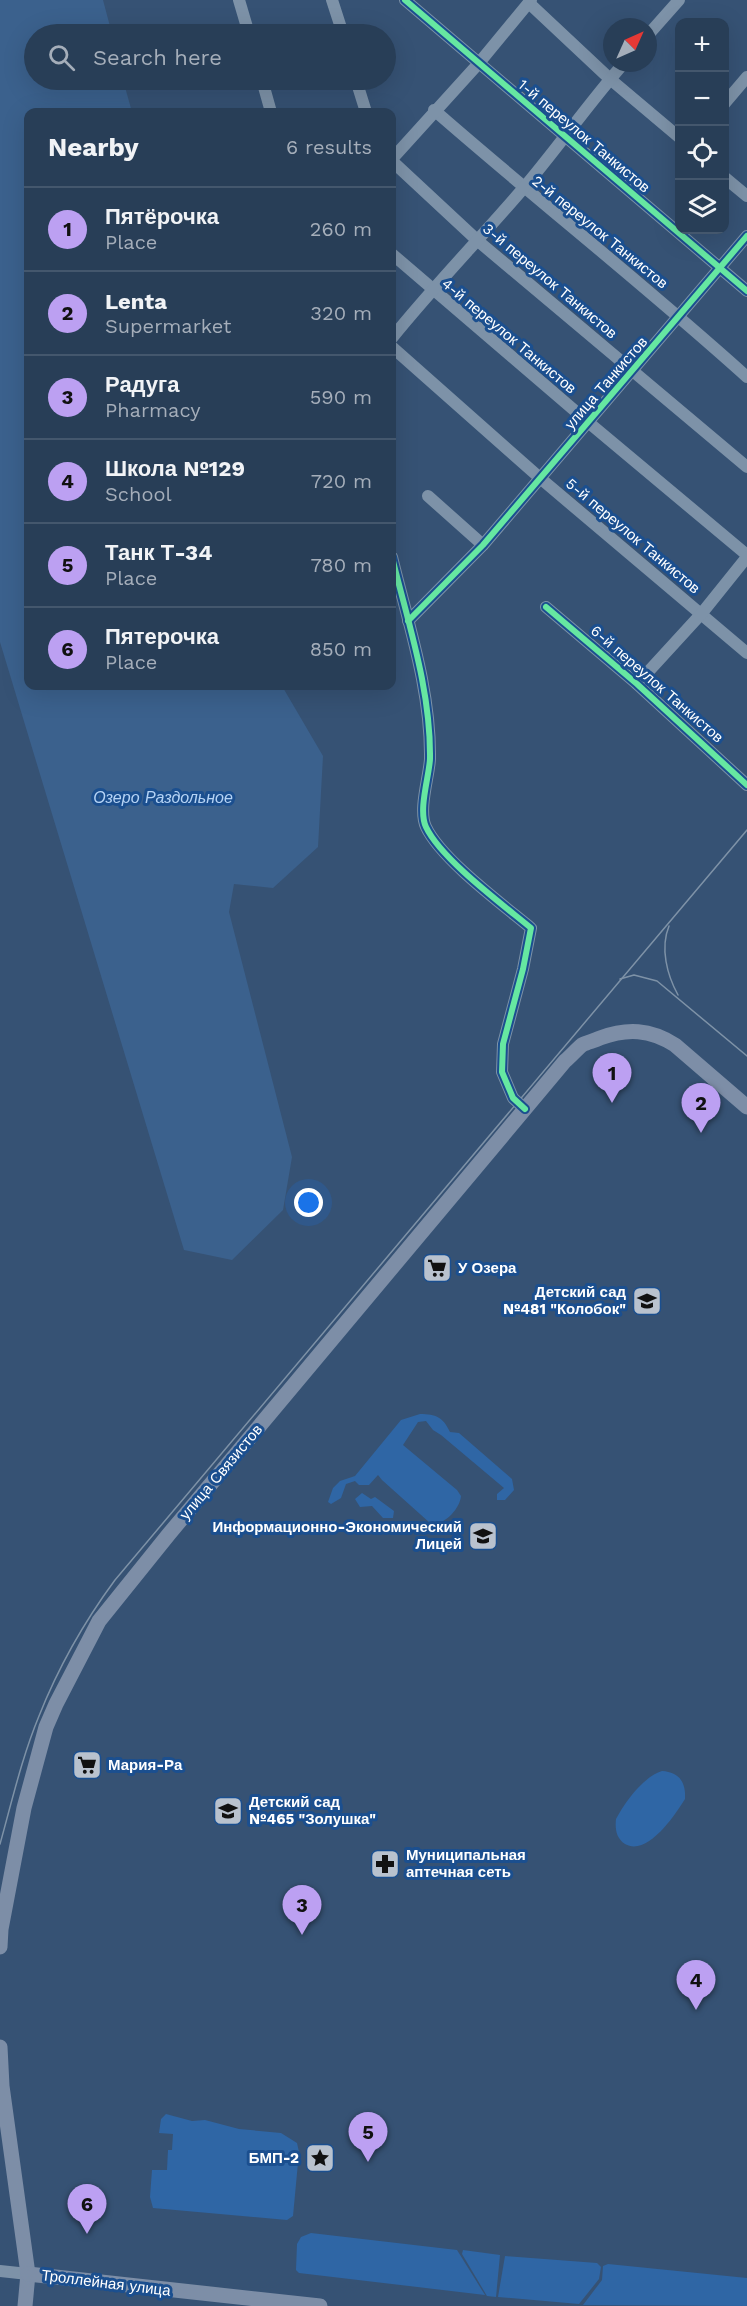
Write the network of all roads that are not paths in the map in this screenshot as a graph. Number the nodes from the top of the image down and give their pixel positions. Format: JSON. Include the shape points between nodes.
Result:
{"nodes":[{"id":1,"x":239,"y":0,"type":"edge"},
{"id":2,"x":332,"y":0,"type":"edge"},
{"id":3,"x":405,"y":0,"type":"edge"},
{"id":4,"x":678,"y":0,"type":"edge"},
{"id":5,"x":530,"y":2,"type":"edge"},
{"id":6,"x":246,"y":24,"type":"edge"},
{"id":7,"x":340,"y":24,"type":"edge"},
{"id":8,"x":657,"y":24,"type":"edge"},
{"id":9,"x":479,"y":63,"type":"junction"},
{"id":10,"x":616,"y":72,"type":"edge"},
{"id":11,"x":747,"y":77,"type":"edge"},
{"id":12,"x":610,"y":79,"type":"junction"},
{"id":13,"x":265,"y":90,"type":"edge"},
{"id":14,"x":359,"y":90,"type":"edge"},
{"id":15,"x":729,"y":98,"type":"edge"},
{"id":16,"x":270,"y":108,"type":"edge"},
{"id":17,"x":365,"y":108,"type":"edge"},
{"id":18,"x":434,"y":110,"type":"junction"},
{"id":19,"x":675,"y":134,"type":"edge"},
{"id":20,"x":565,"y":136,"type":"junction"},
{"id":21,"x":396,"y":155,"type":"edge"},
{"id":22,"x":396,"y":164,"type":"edge"},
{"id":23,"x":728,"y":180,"type":"edge"},
{"id":24,"x":523,"y":188,"type":"junction"},
{"id":25,"x":747,"y":196,"type":"edge"},
{"id":26,"x":747,"y":236,"type":"edge"},
{"id":27,"x":478,"y":241,"type":"junction"},
{"id":28,"x":396,"y":258,"type":"edge"},
{"id":29,"x":720,"y":268,"type":"junction"},
{"id":30,"x":431,"y":289,"type":"junction"},
{"id":31,"x":747,"y":291,"type":"edge"},
{"id":32,"x":679,"y":316,"type":"junction"},
{"id":33,"x":396,"y":333,"type":"edge"},
{"id":34,"x":396,"y":351,"type":"edge"},
{"id":35,"x":632,"y":370,"type":"junction"},
{"id":36,"x":747,"y":376,"type":"edge"},
{"id":37,"x":588,"y":422,"type":"junction"},
{"id":38,"x":747,"y":467,"type":"edge"},
{"id":39,"x":540,"y":478,"type":"junction"},
{"id":40,"x":428,"y":496,"type":"dead end"},
{"id":41,"x":483,"y":545,"type":"junction"},
{"id":42,"x":747,"y":556,"type":"edge"},
{"id":43,"x":396,"y":572,"type":"edge"},
{"id":44,"x":546,"y":607,"type":"dead end"},
{"id":45,"x":702,"y":613,"type":"junction"},
{"id":46,"x":408,"y":621,"type":"junction"},
{"id":47,"x":747,"y":653,"type":"edge"},
{"id":48,"x":637,"y":684,"type":"junction"},
{"id":49,"x":747,"y":784,"type":"edge"},
{"id":50,"x":747,"y":1107,"type":"edge"},
{"id":51,"x":525,"y":1109,"type":"junction"},
{"id":52,"x":0,"y":1947,"type":"edge"},
{"id":53,"x":0,"y":2048,"type":"edge"},
{"id":54,"x":0,"y":2271,"type":"edge"},
{"id":55,"x":28,"y":2274,"type":"junction"},
{"id":56,"x":25,"y":2306,"type":"edge"},
{"id":57,"x":320,"y":2306,"type":"edge"}],
"edges":[{"from":1,"to":6,"type":"street"},
{"from":2,"to":7,"type":"street"},
{"from":3,"to":9,"type":"street","name":"1-й переулок Танкистов"},
{"from":4,"to":8,"type":"street"},
{"from":5,"to":9,"type":"street"},
{"from":5,"to":12,"type":"street"},
{"from":9,"to":18,"type":"street"},
{"from":9,"to":20,"type":"street","name":"1-й переулок Танкистов"},
{"from":10,"to":12,"type":"street"},
{"from":11,"to":15,"type":"street"},
{"from":12,"to":19,"type":"street"},
{"from":12,"to":20,"type":"street"},
{"from":13,"to":16,"type":"street"},
{"from":14,"to":17,"type":"street"},
{"from":18,"to":21,"type":"street"},
{"from":18,"to":24,"type":"street","name":"2-й переулок Танкистов"},
{"from":20,"to":24,"type":"street"},
{"from":20,"to":29,"type":"street","name":"1-й переулок Танкистов"},
{"from":22,"to":27,"type":"street","name":"3-й переулок Танкистов"},
{"from":23,"to":25,"type":"street"},
{"from":24,"to":27,"type":"street"},
{"from":24,"to":32,"type":"street","name":"2-й переулок Танкистов"},
{"from":26,"to":29,"type":"street","name":"улица Танкистов"},
{"from":27,"to":30,"type":"street"},
{"from":27,"to":35,"type":"street","name":"3-й переулок Танкистов"},
{"from":28,"to":30,"type":"street","name":"4-й переулок Танкистов"},
{"from":29,"to":31,"type":"street","name":"1-й переулок Танкистов"},
{"from":29,"to":32,"type":"street","name":"улица Танкистов"},
{"from":30,"to":33,"type":"street"},
{"from":30,"to":37,"type":"street","name":"4-й переулок Танкистов"},
{"from":32,"to":35,"type":"street","name":"улица Танкистов"},
{"from":32,"to":36,"type":"street","name":"2-й переулок Танкистов"},
{"from":34,"to":39,"type":"street","name":"5-й переулок Танкистов"},
{"from":35,"to":37,"type":"street","name":"улица Танкистов"},
{"from":35,"to":38,"type":"street","name":"3-й переулок Танкистов"},
{"from":37,"to":39,"type":"street","name":"улица Танкистов"},
{"from":37,"to":42,"type":"street","name":"4-й переулок Танкистов"},
{"from":39,"to":41,"type":"street","name":"улица Танкистов"},
{"from":39,"to":45,"type":"street","name":"5-й переулок Танкистов"},
{"from":40,"to":41,"type":"street"},
{"from":41,"to":46,"type":"street","name":"улица Танкистов"},
{"from":42,"to":45,"type":"street"},
{"from":43,"to":46,"type":"street"},
{"from":44,"to":48,"type":"street","name":"6-й переулок Танкистов"},
{"from":45,"to":47,"type":"street","name":"5-й переулок Танкистов"},
{"from":45,"to":48,"type":"street"},
{"from":46,"to":51,"type":"street","via":[[421,669],[430,735],[424,825],[439,847],[531,928],[503,1044],[502,1072],[513,1098]]},
{"from":48,"to":49,"type":"street","name":"6-й переулок Танкистов"},
{"from":50,"to":51,"type":"main road","name":"улица Связистов","via":[[675,1045],[662,1037],[633,1030],[583,1045]]},
{"from":51,"to":52,"type":"main road","name":"улица Связистов","via":[[99,1622],[46,1727],[24,1808]]},
{"from":53,"to":55,"type":"main road"},
{"from":54,"to":55,"type":"street","name":"Троллейная улица"},
{"from":55,"to":56,"type":"main road"},
{"from":55,"to":57,"type":"main road","name":"Троллейная улица"}]}
